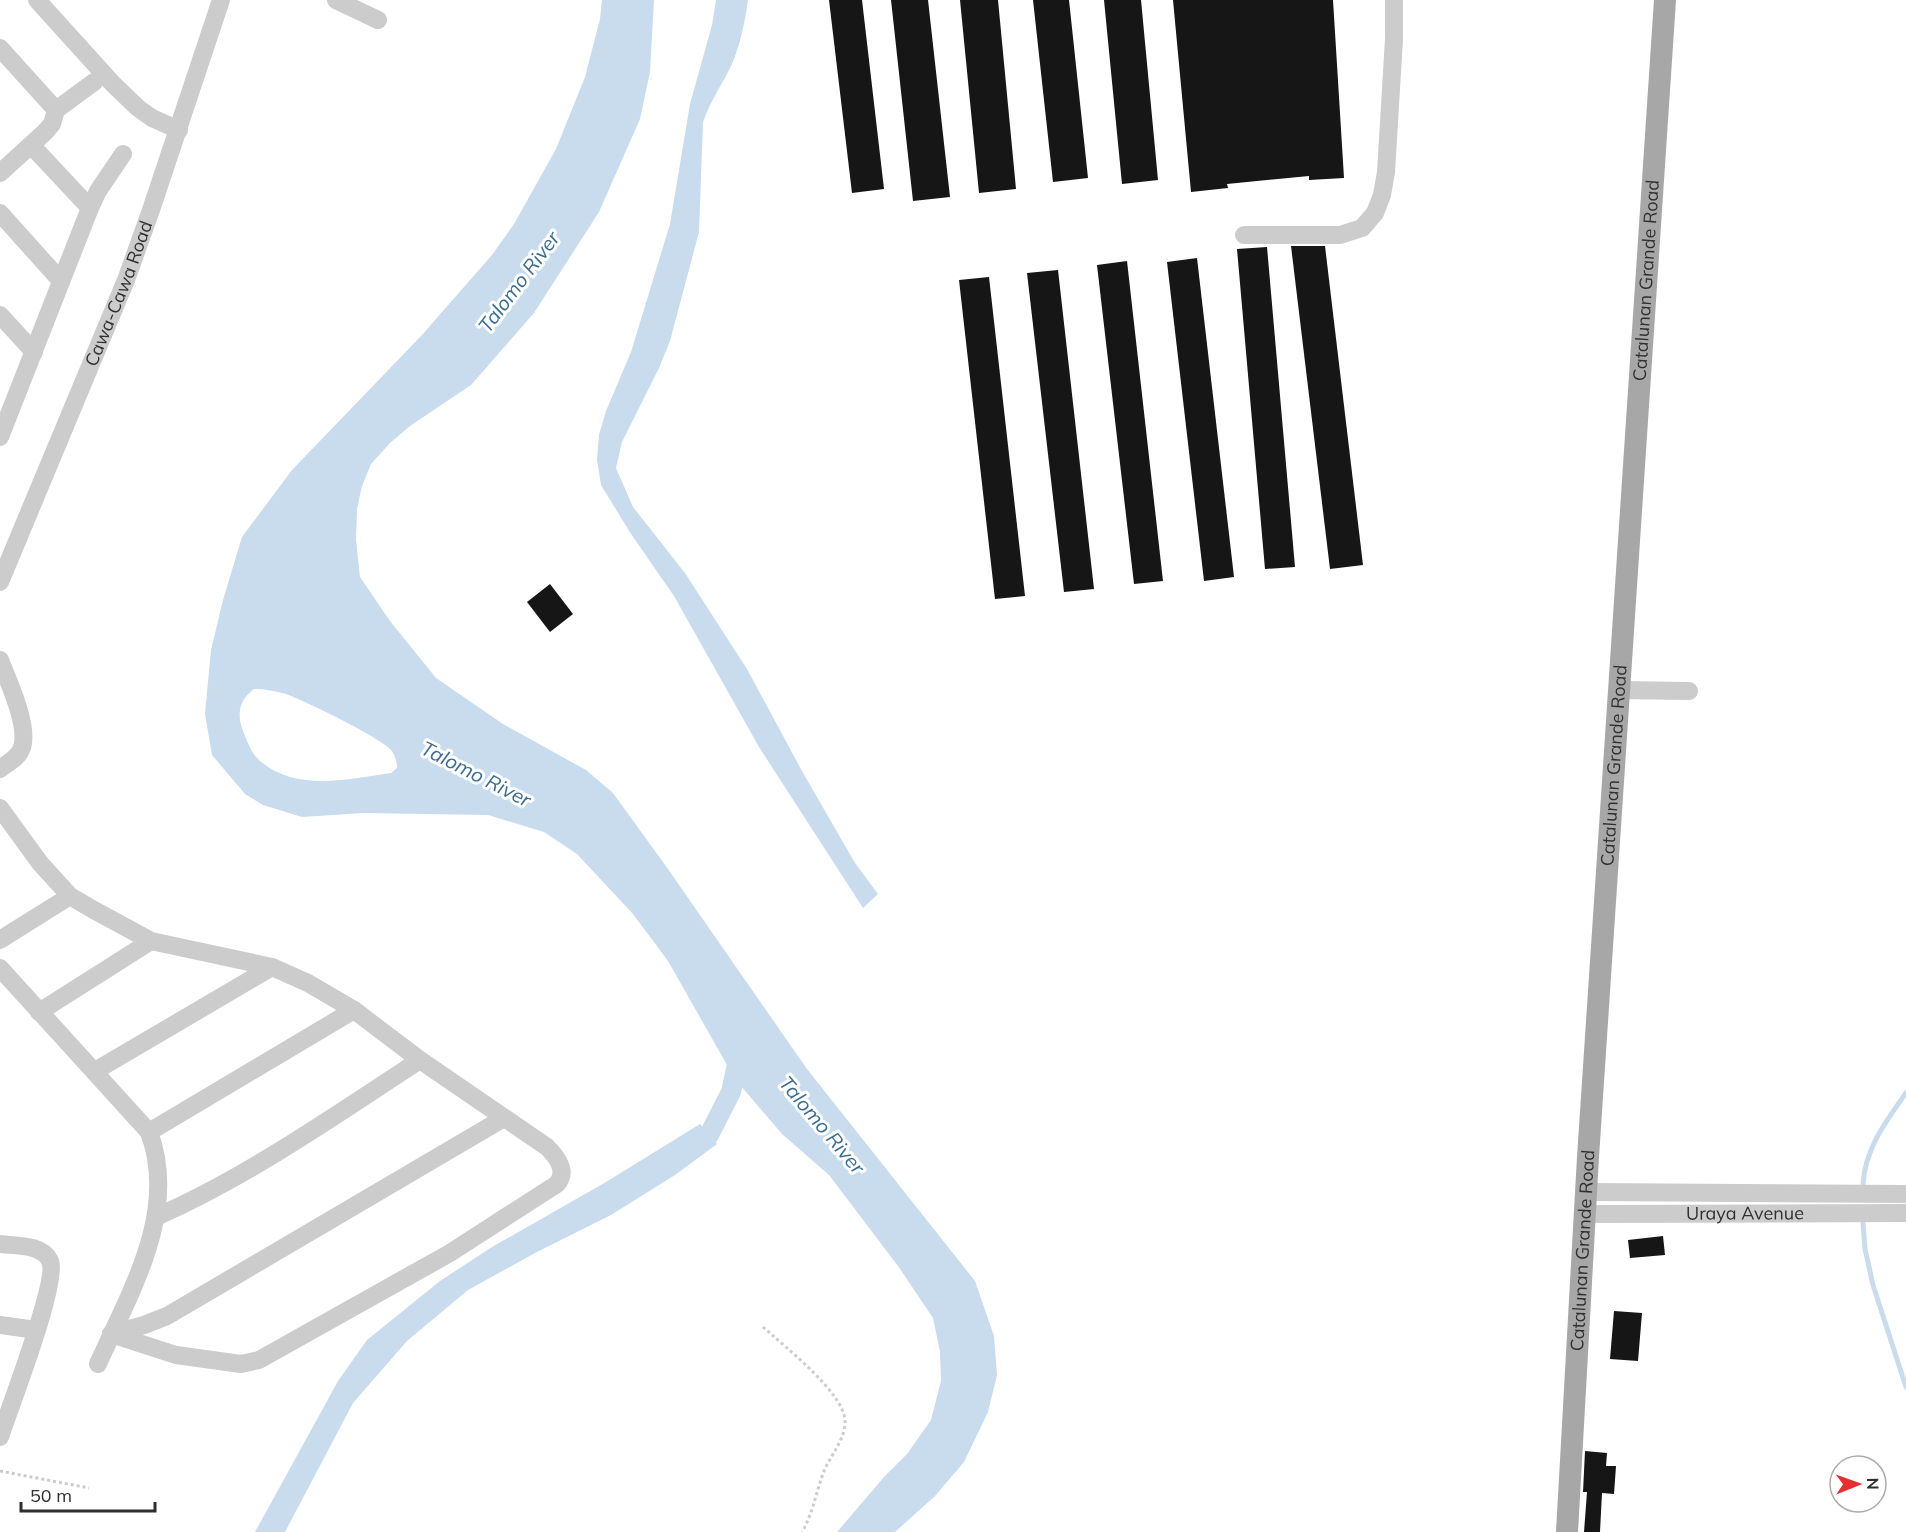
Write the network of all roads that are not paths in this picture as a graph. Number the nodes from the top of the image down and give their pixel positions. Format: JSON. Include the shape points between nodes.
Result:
{"nodes":[{"id":1,"x":38,"y":0,"type":"edge"},
{"id":2,"x":221,"y":0,"type":"edge"},
{"id":3,"x":336,"y":0,"type":"edge"},
{"id":4,"x":1394,"y":0,"type":"edge"},
{"id":5,"x":1665,"y":0,"type":"edge"},
{"id":6,"x":378,"y":20,"type":"dead end"},
{"id":7,"x":2,"y":53,"type":"edge"},
{"id":8,"x":94,"y":82,"type":"dead end"},
{"id":9,"x":56,"y":110,"type":"junction"},
{"id":10,"x":178,"y":130,"type":"junction"},
{"id":11,"x":31,"y":144,"type":"junction"},
{"id":12,"x":123,"y":154,"type":"dead end"},
{"id":13,"x":0,"y":173,"type":"edge"},
{"id":14,"x":90,"y":208,"type":"junction"},
{"id":15,"x":0,"y":213,"type":"edge"},
{"id":16,"x":1244,"y":234,"type":"dead end"},
{"id":17,"x":61,"y":281,"type":"junction"},
{"id":18,"x":0,"y":315,"type":"edge"},
{"id":19,"x":34,"y":352,"type":"junction"},
{"id":20,"x":2,"y":428,"type":"edge"},
{"id":21,"x":0,"y":581,"type":"edge"},
{"id":22,"x":0,"y":660,"type":"edge"},
{"id":23,"x":1619,"y":690,"type":"junction"},
{"id":24,"x":1689,"y":691,"type":"dead end"},
{"id":25,"x":0,"y":769,"type":"edge"},
{"id":26,"x":0,"y":808,"type":"edge"},
{"id":27,"x":70,"y":896,"type":"junction"},
{"id":28,"x":0,"y":940,"type":"edge"},
{"id":29,"x":151,"y":941,"type":"junction"},
{"id":30,"x":0,"y":968,"type":"edge"},
{"id":31,"x":272,"y":968,"type":"junction"},
{"id":32,"x":354,"y":1010,"type":"junction"},
{"id":33,"x":39,"y":1012,"type":"junction"},
{"id":34,"x":420,"y":1060,"type":"junction"},
{"id":35,"x":95,"y":1071,"type":"junction"},
{"id":36,"x":504,"y":1118,"type":"junction"},
{"id":37,"x":149,"y":1132,"type":"junction"},
{"id":38,"x":1587,"y":1192,"type":"junction"},
{"id":39,"x":1665,"y":1192,"type":"junction"},
{"id":40,"x":1786,"y":1193,"type":"junction"},
{"id":41,"x":1906,"y":1194,"type":"edge"},
{"id":42,"x":1906,"y":1213,"type":"edge"},
{"id":43,"x":1585,"y":1214,"type":"junction"},
{"id":44,"x":1665,"y":1214,"type":"junction"},
{"id":45,"x":1786,"y":1214,"type":"junction"},
{"id":46,"x":156,"y":1217,"type":"junction"},
{"id":47,"x":0,"y":1244,"type":"edge"},
{"id":48,"x":0,"y":1325,"type":"edge"},
{"id":49,"x":36,"y":1330,"type":"junction"},
{"id":50,"x":111,"y":1334,"type":"junction"},
{"id":51,"x":98,"y":1364,"type":"dead end"},
{"id":52,"x":6,"y":1400,"type":"edge"},
{"id":53,"x":0,"y":1437,"type":"edge"},
{"id":54,"x":1567,"y":1532,"type":"edge"}],
"edges":[{"from":1,"to":10,"type":"street","via":[[138,108]]},
{"from":2,"to":10,"type":"street","name":"Cawa-Cawa Road"},
{"from":3,"to":6,"type":"street"},
{"from":4,"to":16,"type":"street","via":[[1386,172],[1374,213],[1362,228],[1340,235]]},
{"from":5,"to":23,"type":"main road","name":"Catalunan Grande Road"},
{"from":7,"to":9,"type":"street"},
{"from":8,"to":9,"type":"street"},
{"from":9,"to":11,"type":"street","via":[[52,124]]},
{"from":10,"to":21,"type":"street","name":"Cawa-Cawa Road","via":[[126,280]]},
{"from":11,"to":13,"type":"street"},
{"from":11,"to":14,"type":"street"},
{"from":12,"to":14,"type":"street"},
{"from":14,"to":17,"type":"street"},
{"from":15,"to":17,"type":"street"},
{"from":17,"to":19,"type":"street"},
{"from":18,"to":19,"type":"street"},
{"from":19,"to":20,"type":"street"},
{"from":22,"to":25,"type":"street","via":[[19,713],[24,741],[15,759]]},
{"from":23,"to":24,"type":"street"},
{"from":23,"to":38,"type":"main road","name":"Catalunan Grande Road"},
{"from":26,"to":27,"type":"street"},
{"from":27,"to":28,"type":"street"},
{"from":27,"to":29,"type":"street"},
{"from":29,"to":31,"type":"street"},
{"from":29,"to":33,"type":"street"},
{"from":30,"to":33,"type":"street"},
{"from":31,"to":32,"type":"street","via":[[308,983]]},
{"from":31,"to":35,"type":"street"},
{"from":32,"to":34,"type":"street"},
{"from":32,"to":37,"type":"street"},
{"from":33,"to":35,"type":"street"},
{"from":34,"to":36,"type":"street"},
{"from":34,"to":46,"type":"street","via":[[290,1144]]},
{"from":35,"to":37,"type":"street"},
{"from":36,"to":50,"type":"street","via":[[167,1316]]},
{"from":36,"to":50,"type":"street","via":[[557,1157],[562,1173],[557,1184],[450,1253],[301,1338],[259,1360],[241,1364],[177,1355]]},
{"from":37,"to":46,"type":"street","via":[[158,1164]]},
{"from":38,"to":39,"type":"street","name":"Uraya Avenue"},
{"from":38,"to":43,"type":"main road","name":"Catalunan Grande Road"},
{"from":39,"to":40,"type":"street","name":"Uraya Avenue"},
{"from":39,"to":44,"type":"street"},
{"from":40,"to":41,"type":"street","name":"Uraya Avenue"},
{"from":40,"to":45,"type":"street"},
{"from":42,"to":45,"type":"street","name":"Uraya Avenue"},
{"from":43,"to":44,"type":"street","name":"Uraya Avenue"},
{"from":43,"to":54,"type":"main road","name":"Catalunan Grande Road"},
{"from":44,"to":45,"type":"street","name":"Uraya Avenue"},
{"from":46,"to":50,"type":"street","via":[[148,1251]]},
{"from":47,"to":49,"type":"street","via":[[35,1249],[51,1261],[51,1281]]},
{"from":48,"to":49,"type":"street"},
{"from":49,"to":52,"type":"street"},
{"from":50,"to":51,"type":"street"},
{"from":52,"to":53,"type":"street"}]}
